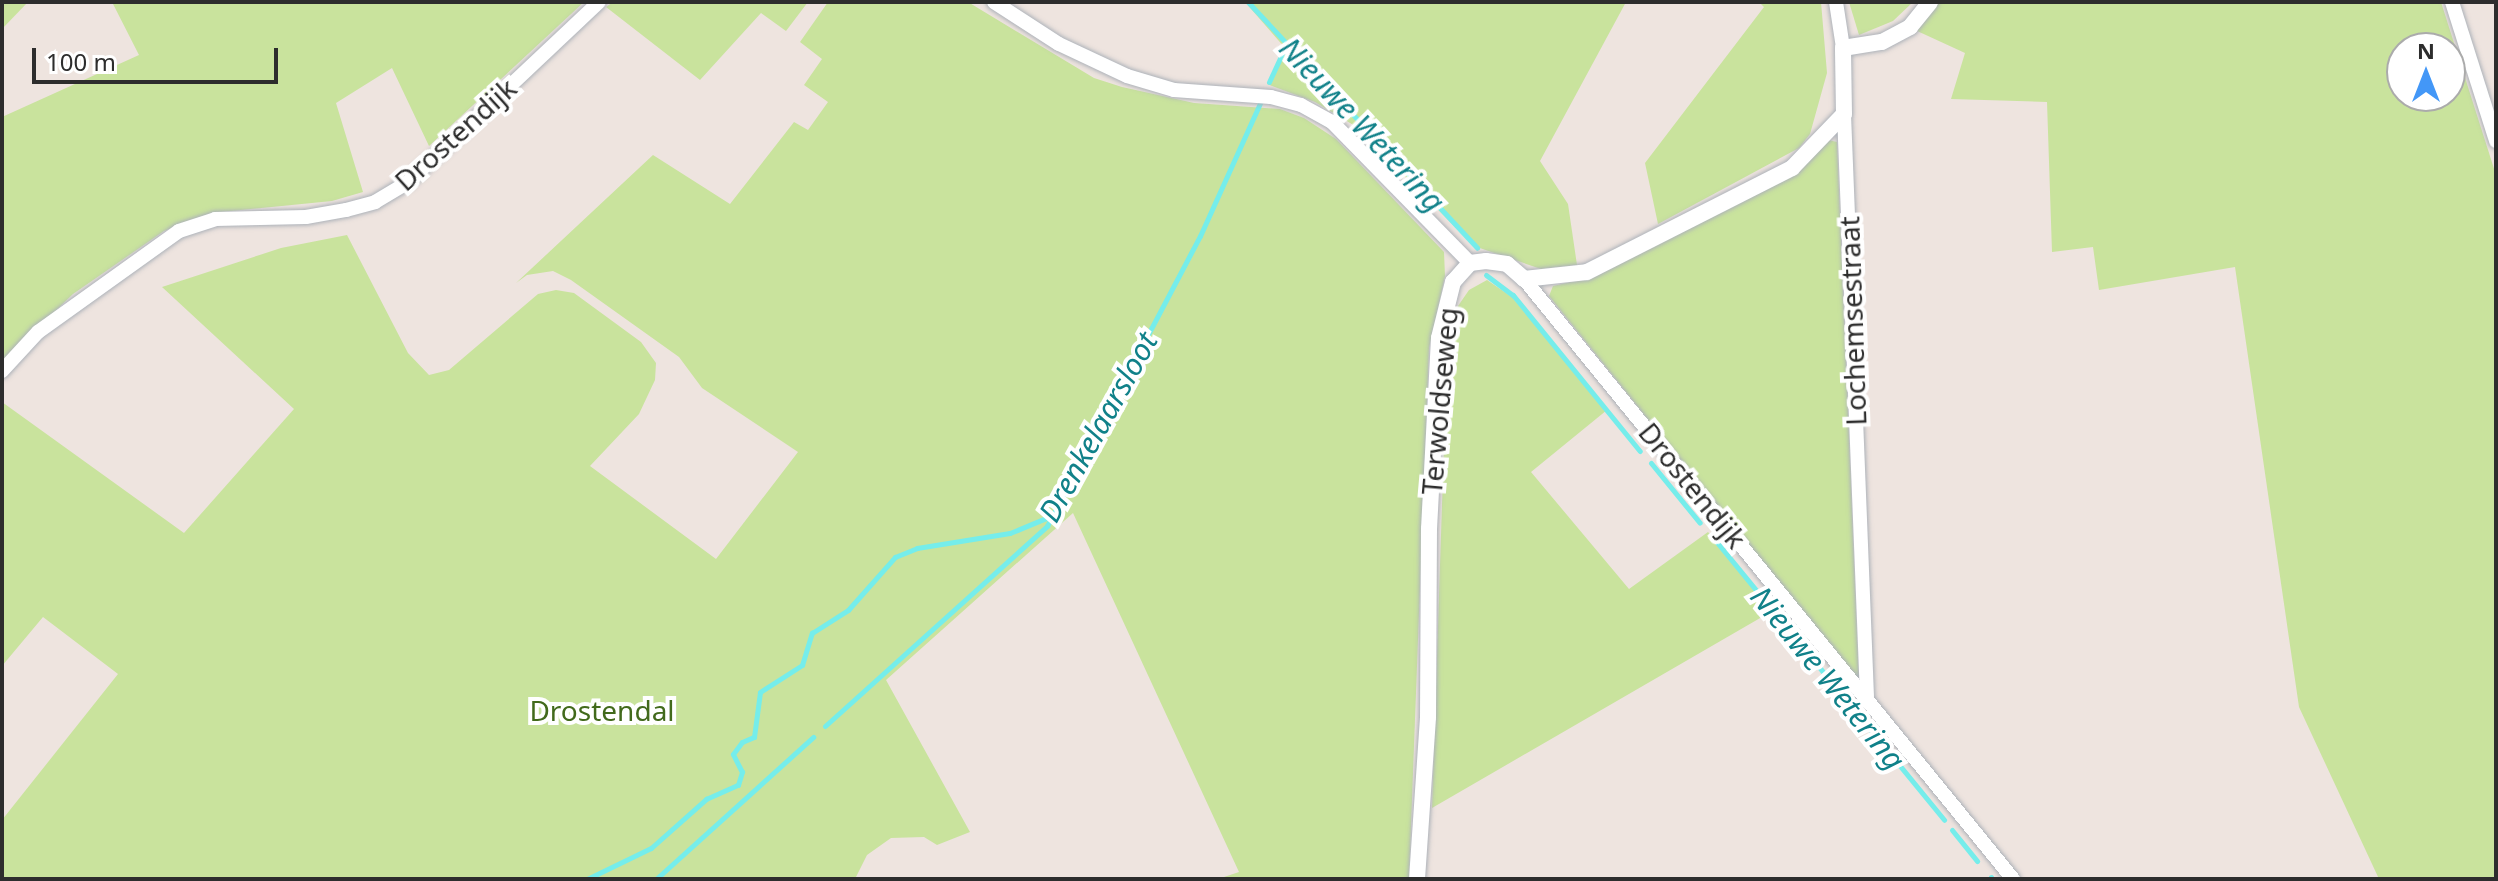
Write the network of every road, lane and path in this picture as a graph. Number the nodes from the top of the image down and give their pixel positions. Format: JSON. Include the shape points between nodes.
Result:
{"nodes":[{"id":1,"x":599,"y":2,"type":"edge"},
{"id":2,"x":994,"y":2,"type":"edge"},
{"id":3,"x":1836,"y":2,"type":"edge"},
{"id":4,"x":1930,"y":2,"type":"edge"},
{"id":5,"x":2452,"y":2,"type":"edge"},
{"id":6,"x":1843,"y":48,"type":"junction"},
{"id":7,"x":1844,"y":114,"type":"junction"},
{"id":8,"x":2496,"y":141,"type":"edge"},
{"id":9,"x":1477,"y":262,"type":"junction"},
{"id":10,"x":1524,"y":279,"type":"junction"},
{"id":11,"x":2,"y":371,"type":"edge"},
{"id":12,"x":1867,"y":697,"type":"junction"},
{"id":13,"x":1417,"y":879,"type":"edge"},
{"id":14,"x":2013,"y":879,"type":"edge"}],
"edges":[{"from":1,"to":11,"type":"street","name":"Drostendijk","via":[[408,182],[375,202],[346,210],[306,217],[215,219],[179,231],[38,332]]},
{"from":2,"to":9,"type":"street","via":[[1059,44],[1127,76],[1174,90],[1271,97],[1301,105],[1332,122]]},
{"from":3,"to":6,"type":"street"},
{"from":4,"to":6,"type":"street","via":[[1910,27],[1882,42]]},
{"from":5,"to":8,"type":"street"},
{"from":6,"to":7,"type":"street","name":"Lochemsestraat"},
{"from":7,"to":10,"type":"street","via":[[1792,168],[1767,182],[1587,272]]},
{"from":7,"to":12,"type":"street","name":"Lochemsestraat"},
{"from":9,"to":10,"type":"street","via":[[1507,264]]},
{"from":9,"to":13,"type":"street","name":"Terwoldseweg","via":[[1448,292],[1439,338],[1429,529],[1428,717]]},
{"from":10,"to":12,"type":"street","name":"Drostendijk"},
{"from":12,"to":14,"type":"street","name":"Drostendijk"}]}
